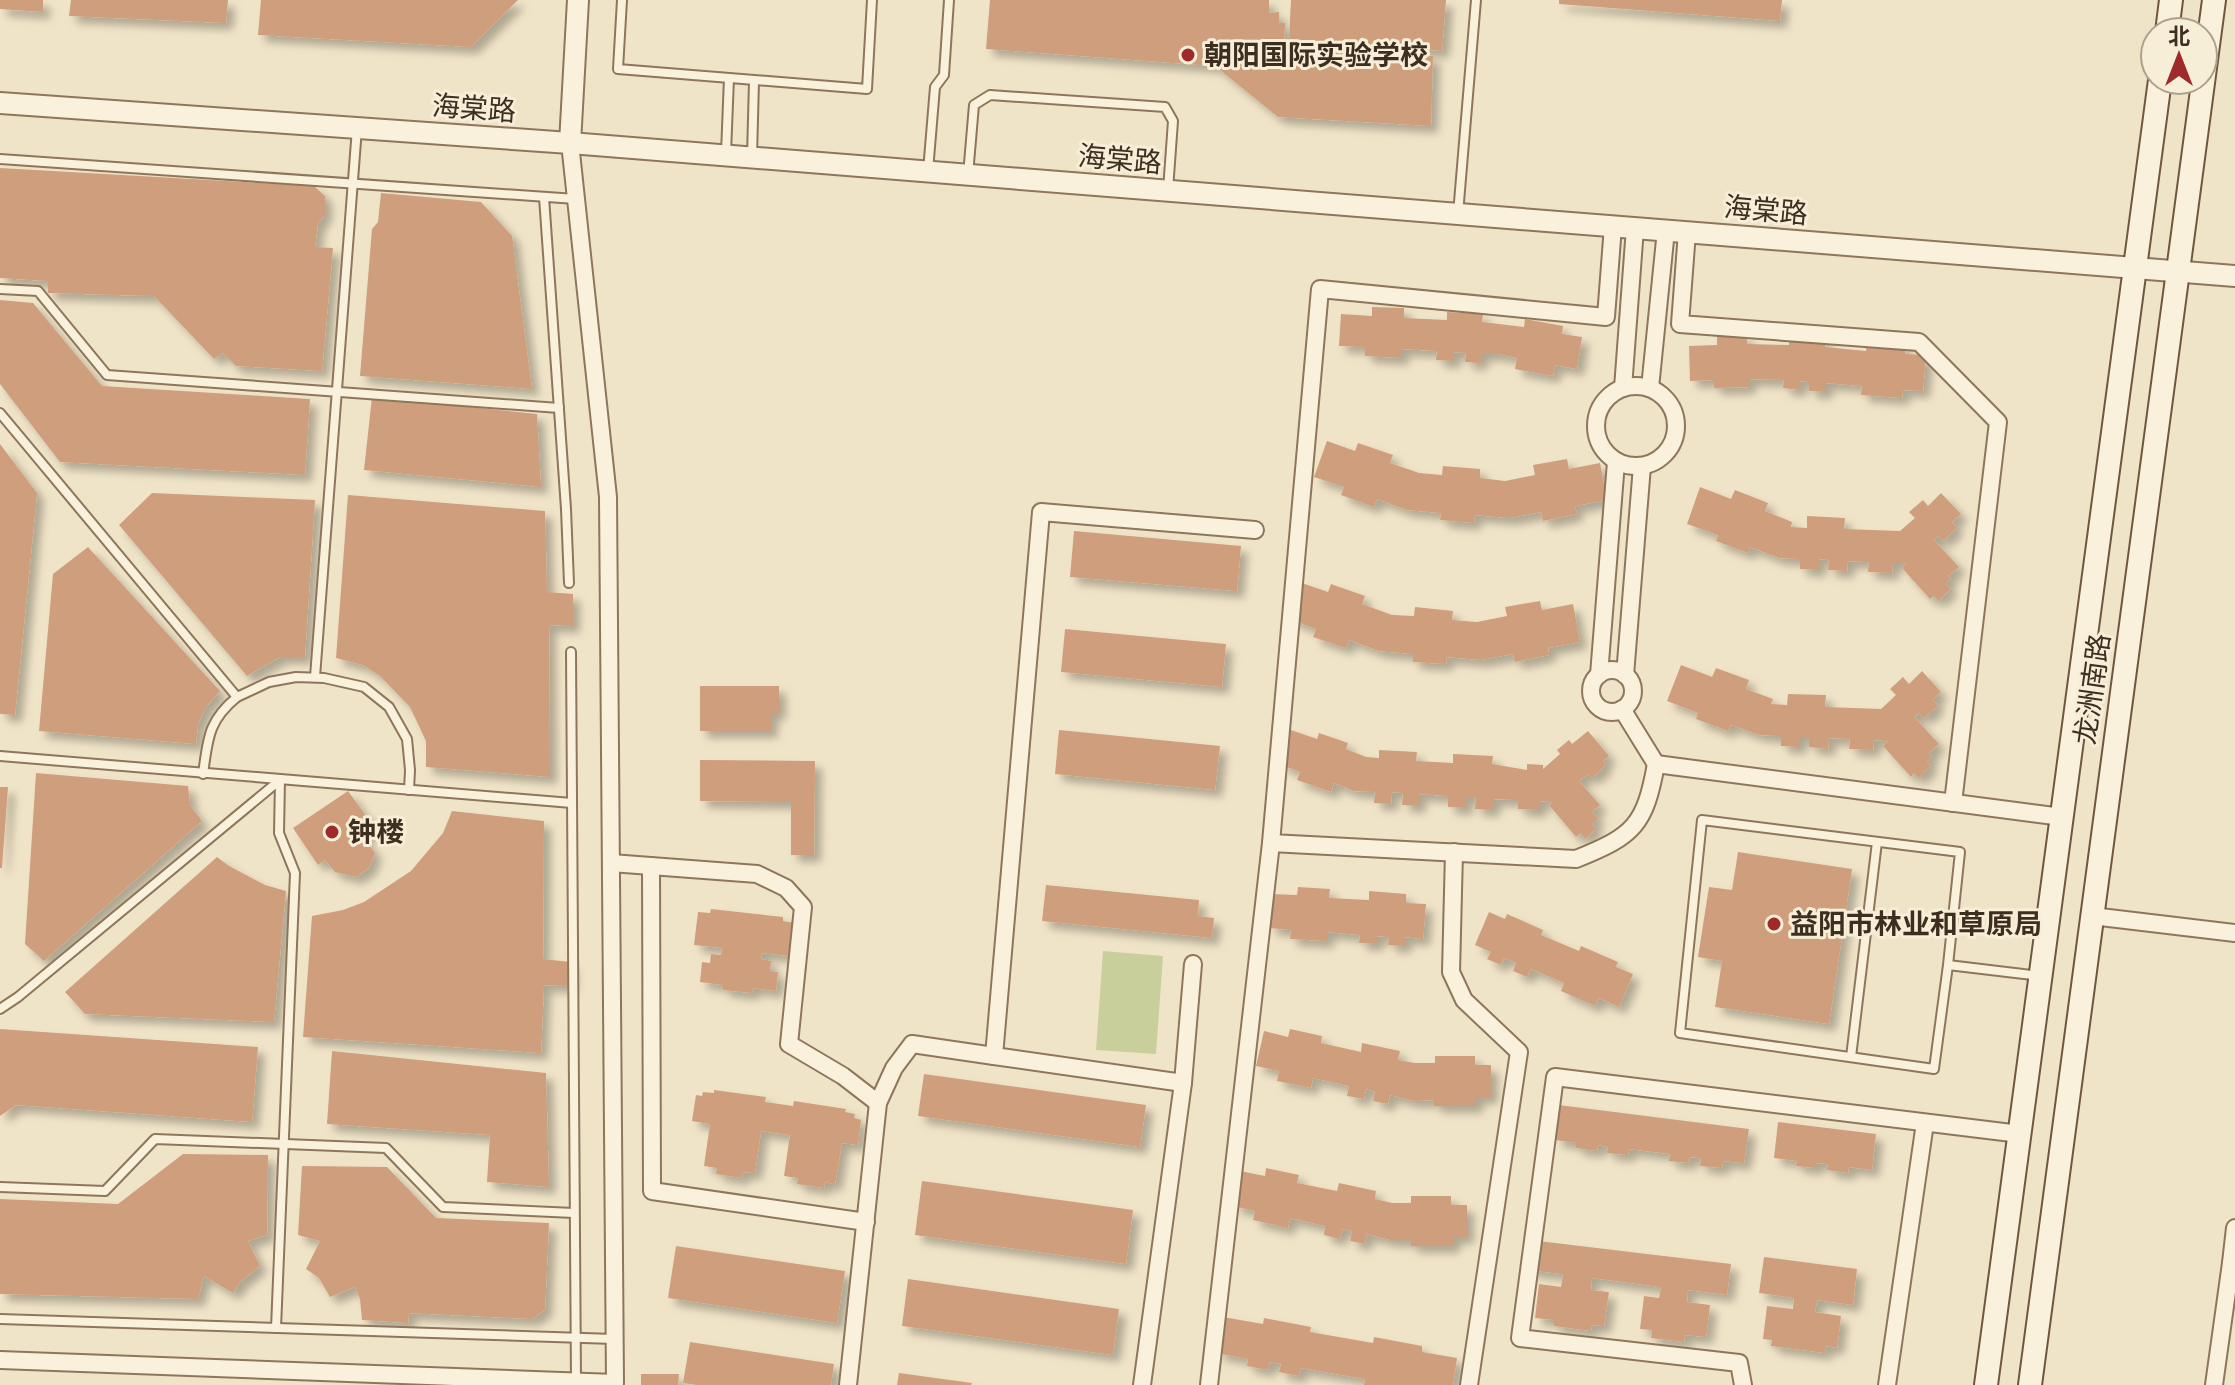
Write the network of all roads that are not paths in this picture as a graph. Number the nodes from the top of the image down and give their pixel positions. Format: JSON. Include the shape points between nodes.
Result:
{"nodes":[{"id":1,"x":578,"y":0,"type":"edge"},
{"id":2,"x":622,"y":0,"type":"edge"},
{"id":3,"x":872,"y":0,"type":"edge"},
{"id":4,"x":949,"y":0,"type":"edge"},
{"id":5,"x":1476,"y":0,"type":"edge"},
{"id":6,"x":2214,"y":0,"type":"edge"},
{"id":7,"x":729,"y":78,"type":"junction"},
{"id":8,"x":754,"y":81,"type":"junction"},
{"id":9,"x":2158,"y":96,"type":"edge"},
{"id":10,"x":0,"y":103,"type":"edge"},
{"id":11,"x":357,"y":128,"type":"junction"},
{"id":12,"x":570,"y":143,"type":"junction"},
{"id":13,"x":726,"y":156,"type":"junction"},
{"id":14,"x":752,"y":158,"type":"junction"},
{"id":15,"x":0,"y":159,"type":"edge"},
{"id":16,"x":928,"y":172,"type":"junction"},
{"id":17,"x":968,"y":175,"type":"junction"},
{"id":18,"x":353,"y":185,"type":"junction"},
{"id":19,"x":1168,"y":191,"type":"junction"},
{"id":20,"x":544,"y":197,"type":"junction"},
{"id":21,"x":576,"y":199,"type":"junction"},
{"id":22,"x":1458,"y":214,"type":"junction"},
{"id":23,"x":1613,"y":226,"type":"junction"},
{"id":24,"x":1635,"y":228,"type":"junction"},
{"id":25,"x":1676,"y":231,"type":"junction"},
{"id":26,"x":2135,"y":267,"type":"junction"},
{"id":27,"x":2178,"y":271,"type":"junction"},
{"id":28,"x":2235,"y":276,"type":"edge"},
{"id":29,"x":0,"y":289,"type":"edge"},
{"id":30,"x":1606,"y":317,"type":"junction"},
{"id":31,"x":1628,"y":320,"type":"junction"},
{"id":32,"x":1657,"y":322,"type":"junction"},
{"id":33,"x":1680,"y":324,"type":"junction"},
{"id":34,"x":1623,"y":388,"type":"junction"},
{"id":35,"x":1650,"y":388,"type":"junction"},
{"id":36,"x":337,"y":392,"type":"junction"},
{"id":37,"x":559,"y":408,"type":"junction"},
{"id":38,"x":0,"y":413,"type":"edge"},
{"id":39,"x":1616,"y":462,"type":"junction"},
{"id":40,"x":1642,"y":466,"type":"junction"},
{"id":41,"x":1255,"y":530,"type":"dead end"},
{"id":42,"x":569,"y":583,"type":"dead end"},
{"id":43,"x":571,"y":652,"type":"dead end"},
{"id":44,"x":1599,"y":675,"type":"junction"},
{"id":45,"x":1625,"y":675,"type":"junction"},
{"id":46,"x":315,"y":677,"type":"junction"},
{"id":47,"x":237,"y":697,"type":"junction"},
{"id":48,"x":1622,"y":709,"type":"junction"},
{"id":49,"x":0,"y":756,"type":"edge"},
{"id":50,"x":1656,"y":764,"type":"junction"},
{"id":51,"x":203,"y":774,"type":"junction"},
{"id":52,"x":280,"y":780,"type":"junction"},
{"id":53,"x":409,"y":790,"type":"junction"},
{"id":54,"x":572,"y":803,"type":"junction"},
{"id":55,"x":1953,"y":803,"type":"junction"},
{"id":56,"x":2062,"y":817,"type":"junction"},
{"id":57,"x":1877,"y":842,"type":"junction"},
{"id":58,"x":1271,"y":843,"type":"junction"},
{"id":59,"x":1454,"y":852,"type":"junction"},
{"id":60,"x":611,"y":863,"type":"junction"},
{"id":61,"x":651,"y":866,"type":"junction"},
{"id":62,"x":2092,"y":916,"type":"junction"},
{"id":63,"x":2235,"y":933,"type":"edge"},
{"id":64,"x":1193,"y":964,"type":"dead end"},
{"id":65,"x":1948,"y":965,"type":"junction"},
{"id":66,"x":2041,"y":976,"type":"junction"},
{"id":67,"x":0,"y":1009,"type":"edge"},
{"id":68,"x":994,"y":1056,"type":"junction"},
{"id":69,"x":1851,"y":1057,"type":"junction"},
{"id":70,"x":1183,"y":1083,"type":"junction"},
{"id":71,"x":878,"y":1103,"type":"junction"},
{"id":72,"x":1925,"y":1123,"type":"junction"},
{"id":73,"x":2020,"y":1134,"type":"junction"},
{"id":74,"x":283,"y":1144,"type":"junction"},
{"id":75,"x":0,"y":1187,"type":"edge"},
{"id":76,"x":574,"y":1213,"type":"junction"},
{"id":77,"x":866,"y":1222,"type":"junction"},
{"id":78,"x":2235,"y":1228,"type":"edge"},
{"id":79,"x":2233,"y":1264,"type":"edge"},
{"id":80,"x":0,"y":1319,"type":"edge"},
{"id":81,"x":276,"y":1328,"type":"junction"},
{"id":82,"x":575,"y":1338,"type":"junction"},
{"id":83,"x":615,"y":1339,"type":"junction"},
{"id":84,"x":0,"y":1360,"type":"edge"},
{"id":85,"x":576,"y":1382,"type":"junction"},
{"id":86,"x":615,"y":1384,"type":"edge"},
{"id":87,"x":848,"y":1385,"type":"edge"},
{"id":88,"x":1142,"y":1385,"type":"edge"},
{"id":89,"x":1209,"y":1385,"type":"edge"},
{"id":90,"x":1469,"y":1385,"type":"edge"},
{"id":91,"x":1743,"y":1385,"type":"edge"},
{"id":92,"x":1887,"y":1385,"type":"edge"},
{"id":93,"x":1986,"y":1385,"type":"edge"},
{"id":94,"x":2030,"y":1385,"type":"edge"},
{"id":95,"x":2214,"y":1385,"type":"edge"}],
"edges":[{"from":1,"to":12,"type":"street"},
{"from":2,"to":7,"type":"lane","via":[[618,69]]},
{"from":3,"to":8,"type":"lane","via":[[867,89]]},
{"from":4,"to":16,"type":"lane","via":[[944,75],[935,87]]},
{"from":5,"to":22,"type":"lane"},
{"from":6,"to":27,"type":"main road","name":"龙洲南路"},
{"from":7,"to":8,"type":"lane"},
{"from":7,"to":13,"type":"lane"},
{"from":8,"to":14,"type":"lane"},
{"from":9,"to":26,"type":"main road","name":"龙洲南路"},
{"from":10,"to":11,"type":"street","name":"海棠路"},
{"from":11,"to":12,"type":"street","name":"海棠路"},
{"from":11,"to":18,"type":"lane"},
{"from":12,"to":13,"type":"street","name":"海棠路"},
{"from":12,"to":21,"type":"street"},
{"from":13,"to":14,"type":"street","name":"海棠路"},
{"from":14,"to":16,"type":"street","name":"海棠路"},
{"from":15,"to":18,"type":"lane"},
{"from":16,"to":17,"type":"street","name":"海棠路"},
{"from":17,"to":19,"type":"street","name":"海棠路"},
{"from":17,"to":19,"type":"lane","via":[[974,105],[990,95],[1165,107],[1173,121]]},
{"from":18,"to":20,"type":"lane"},
{"from":18,"to":36,"type":"lane"},
{"from":19,"to":22,"type":"street","name":"海棠路"},
{"from":20,"to":21,"type":"lane"},
{"from":20,"to":37,"type":"lane"},
{"from":21,"to":60,"type":"street","via":[[608,497]]},
{"from":22,"to":23,"type":"street","name":"海棠路"},
{"from":23,"to":24,"type":"street","name":"海棠路"},
{"from":23,"to":30,"type":"street"},
{"from":24,"to":25,"type":"street","name":"海棠路"},
{"from":24,"to":31,"type":"street"},
{"from":25,"to":26,"type":"street","name":"海棠路"},
{"from":25,"to":32,"type":"street"},
{"from":25,"to":33,"type":"street"},
{"from":26,"to":27,"type":"street","name":"海棠路"},
{"from":26,"to":56,"type":"main road","name":"龙洲南路"},
{"from":27,"to":28,"type":"street","name":"海棠路"},
{"from":27,"to":62,"type":"main road","name":"龙洲南路"},
{"from":29,"to":36,"type":"lane","via":[[38,291],[107,375]]},
{"from":30,"to":31,"type":"street"},
{"from":30,"to":58,"type":"street","via":[[1320,289]]},
{"from":31,"to":32,"type":"street"},
{"from":31,"to":34,"type":"street"},
{"from":32,"to":33,"type":"street"},
{"from":32,"to":35,"type":"street"},
{"from":33,"to":55,"type":"street","via":[[1919,342],[1998,422]]},
{"from":34,"to":35,"type":"street"},
{"from":34,"to":39,"type":"street","via":[[1602,403],[1596,416],[1598,442]]},
{"from":35,"to":40,"type":"street","via":[[1670,405],[1676,430],[1665,454]]},
{"from":36,"to":37,"type":"lane"},
{"from":36,"to":46,"type":"lane"},
{"from":37,"to":42,"type":"lane"},
{"from":38,"to":47,"type":"lane"},
{"from":39,"to":40,"type":"street"},
{"from":39,"to":44,"type":"street"},
{"from":40,"to":45,"type":"street"},
{"from":41,"to":68,"type":"street","via":[[1041,512]]},
{"from":43,"to":54,"type":"lane"},
{"from":44,"to":45,"type":"street","via":[[1611,670]]},
{"from":44,"to":48,"type":"street","via":[[1592,687],[1593,700],[1609,712]]},
{"from":45,"to":48,"type":"street","via":[[1633,692]]},
{"from":46,"to":47,"type":"lane","via":[[269,682]]},
{"from":46,"to":53,"type":"lane","via":[[364,687],[389,707],[407,739]]},
{"from":47,"to":51,"type":"lane","via":[[218,712]]},
{"from":48,"to":50,"type":"street"},
{"from":49,"to":51,"type":"lane"},
{"from":50,"to":55,"type":"street"},
{"from":50,"to":59,"type":"street","via":[[1638,822],[1611,845],[1576,859]]},
{"from":51,"to":52,"type":"lane"},
{"from":52,"to":53,"type":"lane"},
{"from":52,"to":67,"type":"lane"},
{"from":52,"to":74,"type":"lane","via":[[279,833],[295,873]]},
{"from":53,"to":54,"type":"lane"},
{"from":54,"to":76,"type":"lane"},
{"from":55,"to":56,"type":"street"},
{"from":56,"to":66,"type":"main road","name":"龙洲南路"},
{"from":57,"to":65,"type":"lane","via":[[1960,852]]},
{"from":57,"to":69,"type":"lane"},
{"from":57,"to":69,"type":"lane","via":[[1702,820],[1680,1033]]},
{"from":58,"to":59,"type":"street"},
{"from":58,"to":89,"type":"street"},
{"from":59,"to":90,"type":"street","via":[[1451,972],[1464,1000],[1519,1052]]},
{"from":60,"to":61,"type":"street"},
{"from":60,"to":83,"type":"street"},
{"from":61,"to":71,"type":"street","via":[[757,874],[786,888],[803,907],[789,1044]]},
{"from":61,"to":77,"type":"street","via":[[652,1191]]},
{"from":62,"to":63,"type":"street"},
{"from":62,"to":94,"type":"main road","name":"龙洲南路"},
{"from":64,"to":70,"type":"street"},
{"from":65,"to":66,"type":"lane"},
{"from":65,"to":69,"type":"lane","via":[[1934,1069]]},
{"from":66,"to":73,"type":"main road","name":"龙洲南路"},
{"from":68,"to":70,"type":"street"},
{"from":68,"to":71,"type":"street","via":[[912,1044]]},
{"from":70,"to":88,"type":"street"},
{"from":71,"to":77,"type":"street"},
{"from":72,"to":73,"type":"street"},
{"from":72,"to":91,"type":"street","via":[[1555,1077],[1520,1338],[1739,1363]]},
{"from":72,"to":92,"type":"street"},
{"from":73,"to":93,"type":"main road","name":"龙洲南路"},
{"from":74,"to":75,"type":"lane","via":[[155,1139],[105,1191]]},
{"from":74,"to":76,"type":"lane","via":[[386,1148],[443,1207]]},
{"from":74,"to":81,"type":"lane"},
{"from":76,"to":82,"type":"lane"},
{"from":77,"to":87,"type":"street"},
{"from":78,"to":79,"type":"street"},
{"from":79,"to":95,"type":"street"},
{"from":80,"to":81,"type":"lane"},
{"from":81,"to":82,"type":"lane"},
{"from":82,"to":83,"type":"lane"},
{"from":82,"to":85,"type":"lane"},
{"from":83,"to":86,"type":"street"},
{"from":84,"to":85,"type":"street"},
{"from":85,"to":86,"type":"street"}]}
